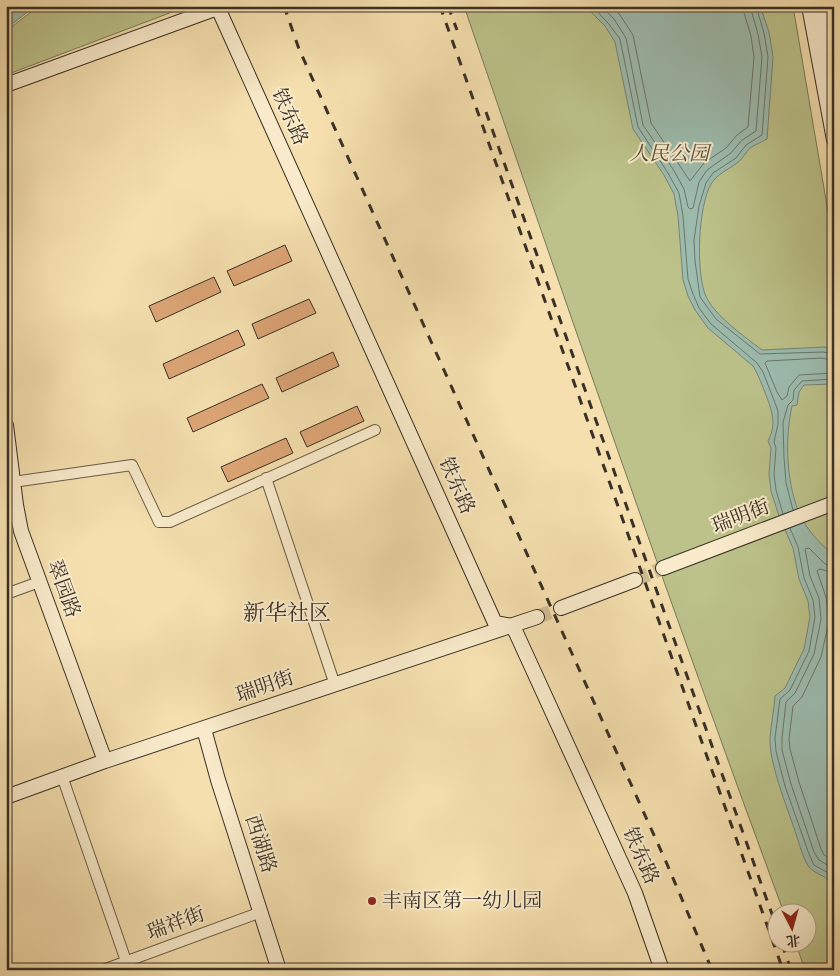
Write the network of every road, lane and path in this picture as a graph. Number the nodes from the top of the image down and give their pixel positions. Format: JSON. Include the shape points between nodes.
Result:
{"nodes":[{"id":1,"x":809,"y":6,"type":"edge"},
{"id":2,"x":823,"y":6,"type":"edge"},
{"id":3,"x":221,"y":7,"type":"edge"},
{"id":4,"x":834,"y":73,"type":"edge"},
{"id":5,"x":6,"y":85,"type":"edge"},
{"id":6,"x":834,"y":140,"type":"edge"},
{"id":7,"x":6,"y":425,"type":"edge"},
{"id":8,"x":375,"y":430,"type":"dead end"},
{"id":9,"x":266,"y":478,"type":"junction"},
{"id":10,"x":13,"y":482,"type":"junction"},
{"id":11,"x":834,"y":503,"type":"edge"},
{"id":12,"x":663,"y":568,"type":"tunnel mouth"},
{"id":13,"x":635,"y":580,"type":"tunnel mouth"},
{"id":14,"x":39,"y":582,"type":"junction"},
{"id":15,"x":6,"y":594,"type":"edge"},
{"id":16,"x":562,"y":608,"type":"tunnel mouth"},
{"id":17,"x":537,"y":616,"type":"tunnel mouth"},
{"id":18,"x":513,"y":626,"type":"junction"},
{"id":19,"x":335,"y":685,"type":"junction"},
{"id":20,"x":204,"y":729,"type":"junction"},
{"id":21,"x":105,"y":761,"type":"junction"},
{"id":22,"x":62,"y":776,"type":"junction"},
{"id":23,"x":6,"y":796,"type":"edge"},
{"id":24,"x":261,"y":912,"type":"junction"},
{"id":25,"x":126,"y":962,"type":"junction"},
{"id":26,"x":103,"y":970,"type":"edge"},
{"id":27,"x":279,"y":970,"type":"edge"},
{"id":28,"x":662,"y":970,"type":"edge"}],
"edges":[{"from":1,"to":6,"type":"street"},
{"from":2,"to":4,"type":"street"},
{"from":3,"to":5,"type":"street"},
{"from":3,"to":18,"type":"street","name":"铁东路","via":[[495,623]]},
{"from":7,"to":10,"type":"street","name":"翠园路"},
{"from":8,"to":9,"type":"street"},
{"from":9,"to":10,"type":"street","via":[[170,522],[159,522],[132,465]]},
{"from":9,"to":19,"type":"street"},
{"from":10,"to":14,"type":"street","name":"翠园路","via":[[21,531]]},
{"from":11,"to":12,"type":"street","name":"瑞明街"},
{"from":13,"to":16,"type":"street"},
{"from":14,"to":15,"type":"street"},
{"from":14,"to":21,"type":"street","name":"翠园路"},
{"from":17,"to":18,"type":"street","name":"瑞明街"},
{"from":18,"to":19,"type":"street","name":"瑞明街"},
{"from":18,"to":28,"type":"street","name":"铁东路","via":[[635,893]]},
{"from":19,"to":20,"type":"street","name":"瑞明街"},
{"from":20,"to":21,"type":"street","name":"瑞明街"},
{"from":20,"to":24,"type":"street","name":"西湖路"},
{"from":21,"to":22,"type":"street","name":"瑞明街"},
{"from":22,"to":23,"type":"street","name":"瑞明街"},
{"from":22,"to":25,"type":"street"},
{"from":24,"to":25,"type":"street","name":"瑞祥街"},
{"from":24,"to":27,"type":"street","name":"西湖路"},
{"from":25,"to":26,"type":"street","name":"瑞祥街"}]}
